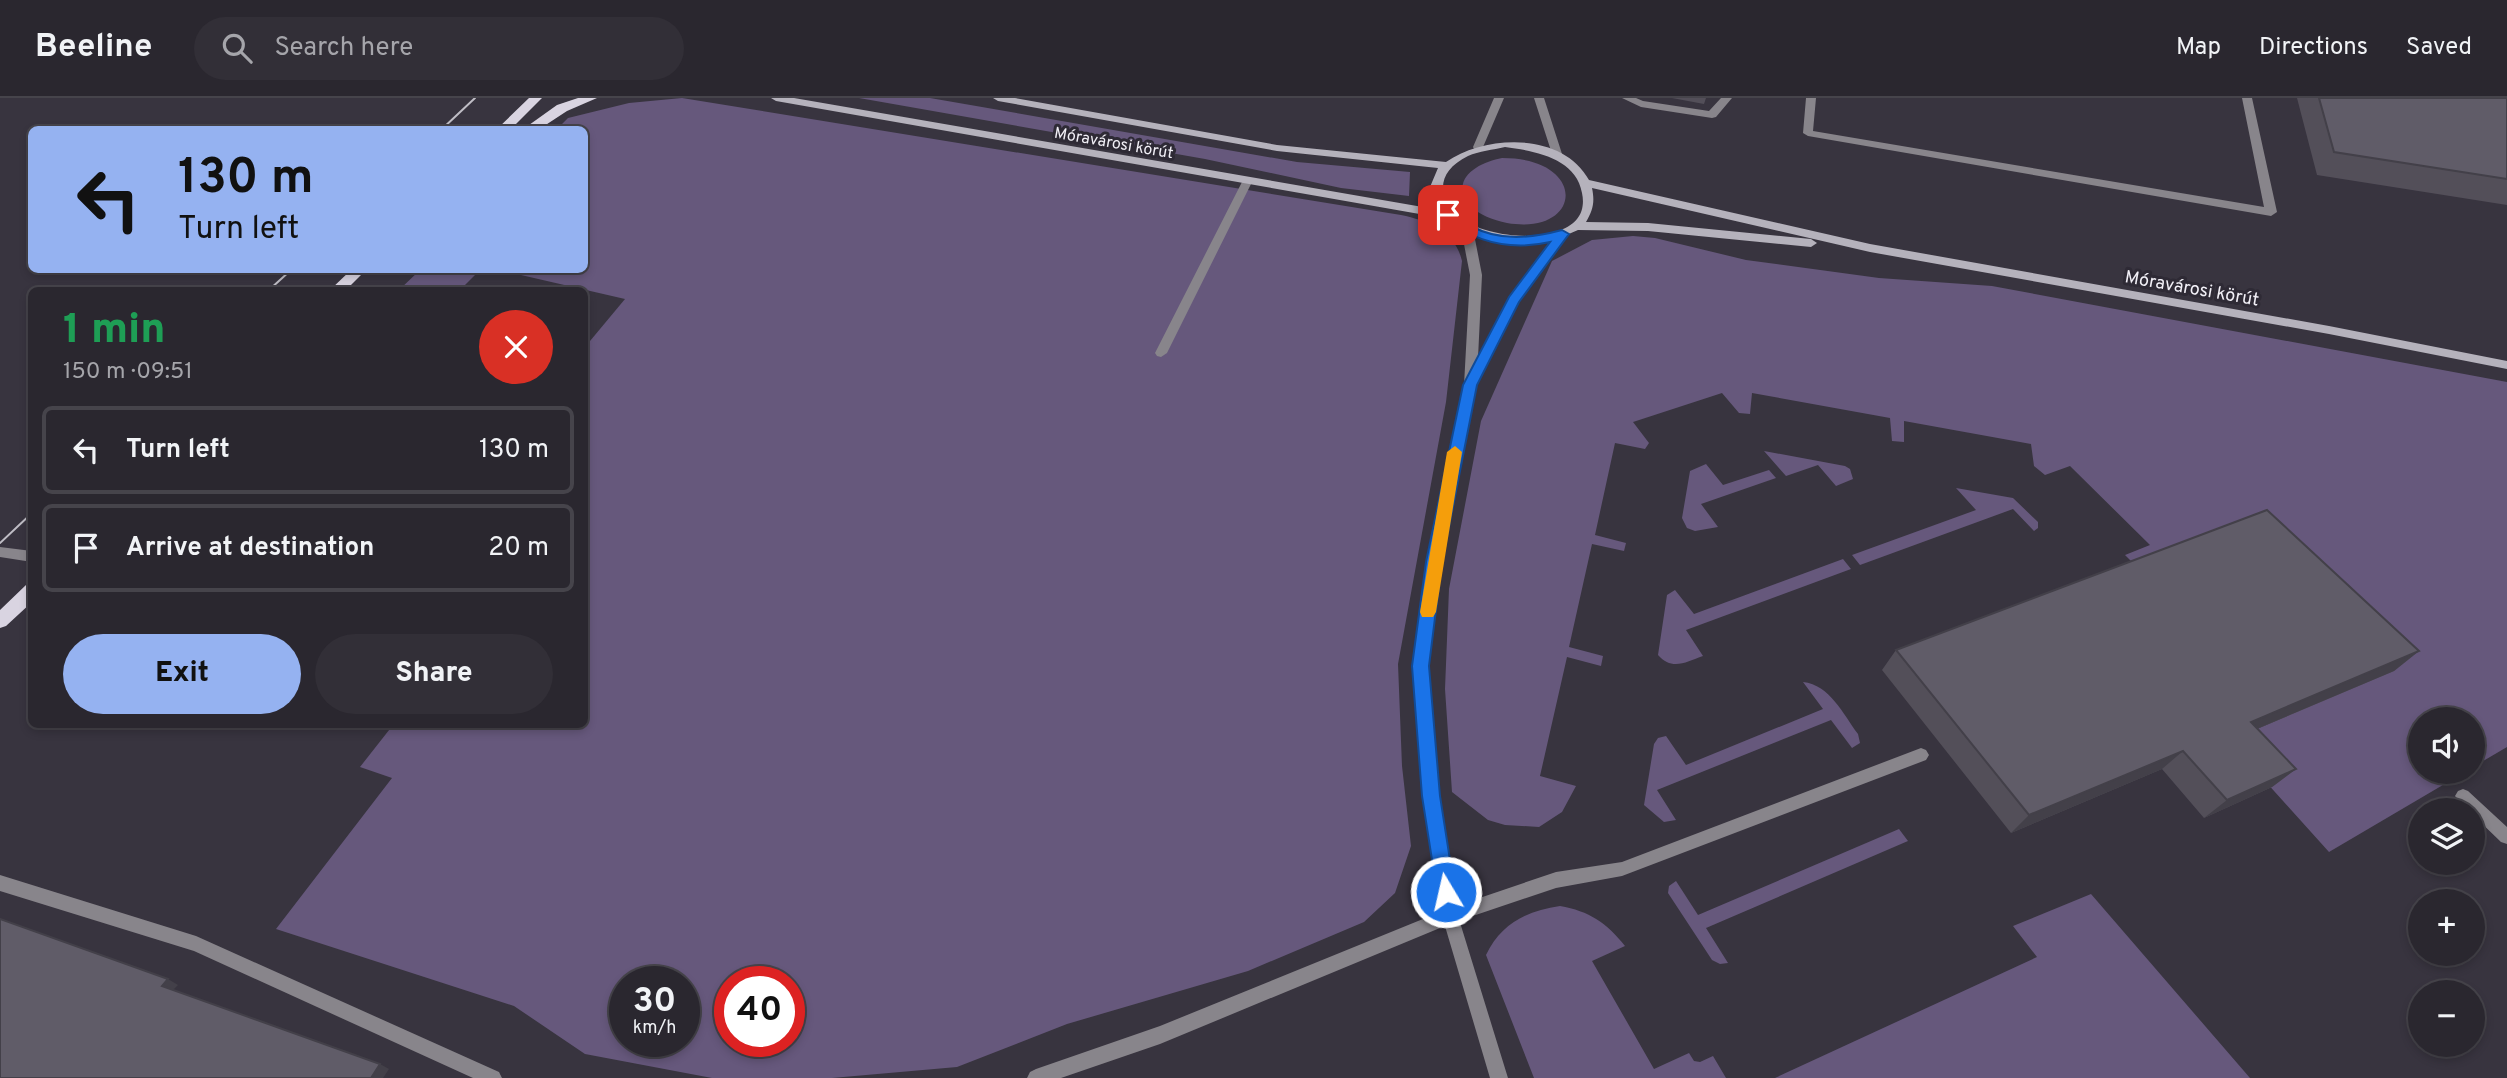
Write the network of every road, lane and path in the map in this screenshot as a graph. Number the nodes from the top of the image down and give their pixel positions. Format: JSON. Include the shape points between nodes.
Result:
{"nodes":[{"id":1,"x":536,"y":98,"type":"edge"},
{"id":2,"x":591,"y":98,"type":"edge"},
{"id":3,"x":776,"y":98,"type":"edge"},
{"id":4,"x":998,"y":98,"type":"edge"},
{"id":5,"x":1499,"y":98,"type":"edge"},
{"id":6,"x":1539,"y":98,"type":"edge"},
{"id":7,"x":1627,"y":98,"type":"edge"},
{"id":8,"x":1727,"y":98,"type":"edge"},
{"id":9,"x":1811,"y":98,"type":"edge"},
{"id":10,"x":2247,"y":98,"type":"edge"},
{"id":11,"x":506,"y":126,"type":"edge"},
{"id":12,"x":534,"y":126,"type":"edge"},
{"id":13,"x":1478,"y":147,"type":"junction"},
{"id":14,"x":1559,"y":157,"type":"junction"},
{"id":15,"x":1445,"y":165,"type":"junction"},
{"id":16,"x":1247,"y":182,"type":"junction"},
{"id":17,"x":1587,"y":183,"type":"junction"},
{"id":18,"x":1448,"y":215,"type":"junction"},
{"id":19,"x":1576,"y":226,"type":"junction"},
{"id":20,"x":1467,"y":229,"type":"junction"},
{"id":21,"x":1562,"y":234,"type":"junction"},
{"id":22,"x":1870,"y":248,"type":"junction"},
{"id":23,"x":356,"y":273,"type":"edge"},
{"id":24,"x":340,"y":287,"type":"edge"},
{"id":25,"x":1161,"y":353,"type":"dead end"},
{"id":26,"x":2507,"y":365,"type":"edge"},
{"id":27,"x":1470,"y":385,"type":"junction"},
{"id":28,"x":0,"y":552,"type":"edge"},
{"id":29,"x":28,"y":556,"type":"edge"},
{"id":30,"x":28,"y":594,"type":"edge"},
{"id":31,"x":0,"y":621,"type":"edge"},
{"id":32,"x":1921,"y":755,"type":"dead end"},
{"id":33,"x":2463,"y":796,"type":"dead end"},
{"id":34,"x":2507,"y":837,"type":"edge"},
{"id":35,"x":0,"y":883,"type":"edge"},
{"id":36,"x":1450,"y":916,"type":"junction"},
{"id":37,"x":491,"y":1078,"type":"edge"},
{"id":38,"x":1036,"y":1078,"type":"edge"},
{"id":39,"x":1499,"y":1078,"type":"edge"}],
"edges":[{"from":1,"to":11,"type":"main road"},
{"from":2,"to":12,"type":"main road","via":[[562,108]]},
{"from":3,"to":16,"type":"main road","name":"Móravárosi körút"},
{"from":4,"to":15,"type":"main road","name":"Móravárosi körút","via":[[1277,148]]},
{"from":5,"to":13,"type":"street"},
{"from":6,"to":14,"type":"street"},
{"from":7,"to":8,"type":"street","via":[[1712,115]]},
{"from":9,"to":10,"type":"street","via":[[1808,133],[2271,212]]},
{"from":13,"to":14,"type":"main road","via":[[1533,147]]},
{"from":13,"to":15,"type":"main road"},
{"from":14,"to":17,"type":"main road"},
{"from":15,"to":18,"type":"main road","via":[[1437,181],[1437,198]]},
{"from":16,"to":18,"type":"main road","name":"Móravárosi körút"},
{"from":16,"to":25,"type":"street"},
{"from":17,"to":19,"type":"main road","via":[[1591,198],[1587,213]]},
{"from":17,"to":22,"type":"main road","name":"Móravárosi körút"},
{"from":18,"to":20,"type":"main road"},
{"from":19,"to":21,"type":"main road"},
{"from":19,"to":22,"type":"main road","name":"Móravárosi körút"},
{"from":20,"to":21,"type":"main road","via":[[1498,240],[1532,242]]},
{"from":20,"to":27,"type":"street","via":[[1476,275]]},
{"from":21,"to":27,"type":"street","via":[[1514,300]]},
{"from":22,"to":26,"type":"main road","name":"Móravárosi körút"},
{"from":23,"to":24,"type":"main road"},
{"from":27,"to":36,"type":"street","via":[[1434,562],[1420,666],[1431,796]]},
{"from":28,"to":29,"type":"street"},
{"from":30,"to":31,"type":"main road"},
{"from":32,"to":36,"type":"street","via":[[1622,869],[1556,880]]},
{"from":33,"to":34,"type":"street"},
{"from":35,"to":37,"type":"street","via":[[196,944]]},
{"from":36,"to":38,"type":"street","via":[[1172,1030]]},
{"from":36,"to":39,"type":"street"}]}
